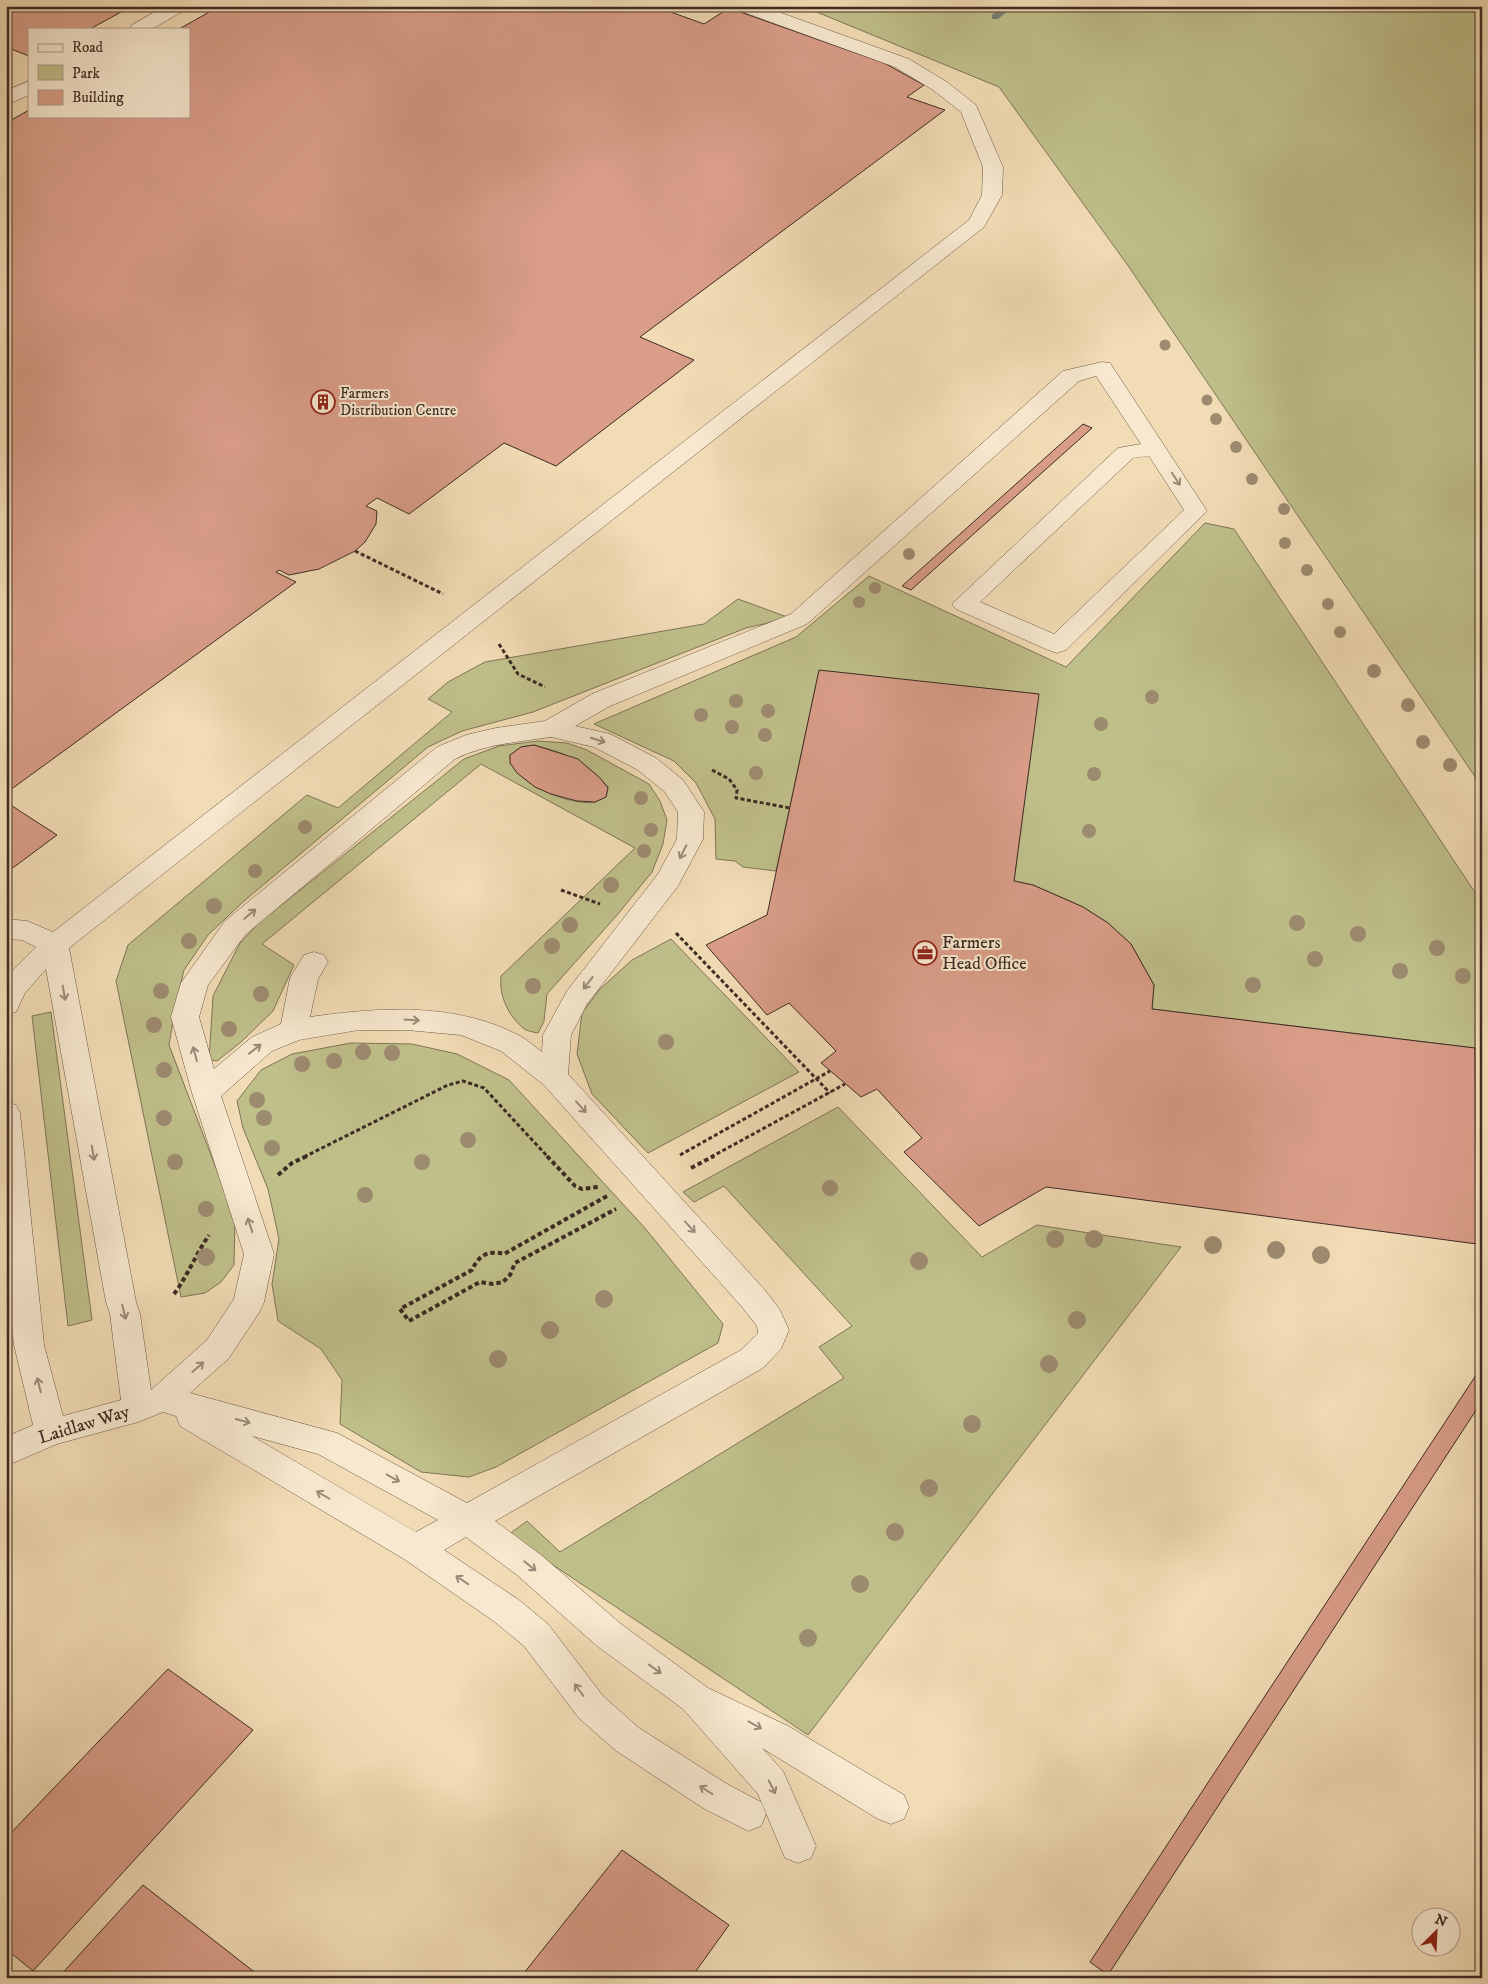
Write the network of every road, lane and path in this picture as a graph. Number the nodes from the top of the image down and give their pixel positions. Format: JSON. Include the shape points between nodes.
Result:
{"nodes":[{"id":1,"x":179,"y":6,"type":"edge"},
{"id":2,"x":744,"y":6,"type":"edge"},
{"id":3,"x":140,"y":28,"type":"edge"},
{"id":4,"x":28,"y":88,"type":"edge"},
{"id":5,"x":6,"y":99,"type":"edge"},
{"id":6,"x":1155,"y":448,"type":"junction"},
{"id":7,"x":551,"y":728,"type":"junction"},
{"id":8,"x":560,"y":890,"type":"dead end"},
{"id":9,"x":639,"y":918,"type":"junction"},
{"id":10,"x":6,"y":929,"type":"edge"},
{"id":11,"x":55,"y":945,"type":"junction"},
{"id":12,"x":314,"y":962,"type":"dead end"},
{"id":13,"x":6,"y":1005,"type":"edge"},
{"id":14,"x":294,"y":1030,"type":"junction"},
{"id":15,"x":554,"y":1076,"type":"junction"},
{"id":16,"x":206,"y":1093,"type":"junction"},
{"id":17,"x":830,"y":1093,"type":"dead end"},
{"id":18,"x":6,"y":1113,"type":"edge"},
{"id":19,"x":636,"y":1168,"type":"junction"},
{"id":20,"x":242,"y":1203,"type":"junction"},
{"id":21,"x":174,"y":1294,"type":"dead end"},
{"id":22,"x":150,"y":1404,"type":"junction"},
{"id":23,"x":50,"y":1432,"type":"junction"},
{"id":24,"x":6,"y":1452,"type":"edge"},
{"id":25,"x":468,"y":1520,"type":"junction"},
{"id":26,"x":416,"y":1549,"type":"junction"},
{"id":27,"x":695,"y":1698,"type":"junction"},
{"id":28,"x":891,"y":1807,"type":"dead end"},
{"id":29,"x":748,"y":1814,"type":"dead end"},
{"id":30,"x":798,"y":1846,"type":"dead end"}],
"edges":[{"from":1,"to":3,"type":"street"},
{"from":2,"to":11,"type":"street","via":[[902,63],[940,86],[969,109],[993,167],[992,195],[976,223]]},
{"from":4,"to":5,"type":"street"},
{"from":6,"to":6,"type":"street","one_way":true,"via":[[1196,511],[1057,645],[964,604],[1126,453]]},
{"from":6,"to":7,"type":"street","via":[[1102,368],[1071,376],[799,619],[601,700]]},
{"from":7,"to":9,"type":"street","one_way":true,"via":[[601,740],[647,764],[674,786],[691,812],[690,840],[669,879]]},
{"from":16,"to":7,"type":"street","one_way":true,"via":[[185,1017],[195,983],[234,928],[446,753],[466,743]]},
{"from":8,"to":9,"type":"path"},
{"from":9,"to":15,"type":"street","one_way":true,"via":[[576,998],[557,1035]]},
{"from":9,"to":17,"type":"path","via":[[677,933]]},
{"from":10,"to":11,"type":"street","via":[[27,931]]},
{"from":11,"to":13,"type":"street","via":[[22,976]]},
{"from":11,"to":22,"type":"street","one_way":true,"via":[[121,1302]]},
{"from":12,"to":14,"type":"street","via":[[304,978]]},
{"from":14,"to":15,"type":"street","one_way":true,"via":[[359,1020],[464,1024],[511,1044]]},
{"from":16,"to":14,"type":"street","one_way":true,"via":[[262,1044]]},
{"from":15,"to":19,"type":"street","one_way":true},
{"from":16,"to":20,"type":"street"},
{"from":23,"to":18,"type":"street","one_way":true,"via":[[29,1345]]},
{"from":19,"to":20,"type":"path","via":[[595,1189],[574,1186],[484,1088],[462,1081],[292,1163]]},
{"from":19,"to":25,"type":"street","one_way":true,"via":[[753,1298],[774,1330],[770,1340],[752,1359]]},
{"from":20,"to":21,"type":"path","via":[[205,1239]]},
{"from":22,"to":20,"type":"street","one_way":true,"via":[[218,1349],[249,1302],[259,1254]]},
{"from":22,"to":23,"type":"street","name":"Laidlaw Way"},
{"from":22,"to":25,"type":"street","one_way":true,"via":[[326,1443]]},
{"from":26,"to":22,"type":"street","one_way":true},
{"from":23,"to":24,"type":"street","name":"Laidlaw Way"},
{"from":25,"to":26,"type":"street"},
{"from":25,"to":27,"type":"street","one_way":true,"via":[[529,1565],[609,1635]]},
{"from":29,"to":26,"type":"street","one_way":true,"via":[[627,1740],[591,1707],[536,1635],[507,1610]]},
{"from":27,"to":28,"type":"street","one_way":true,"via":[[743,1719]]},
{"from":27,"to":30,"type":"street","one_way":true,"via":[[771,1783]]}]}
